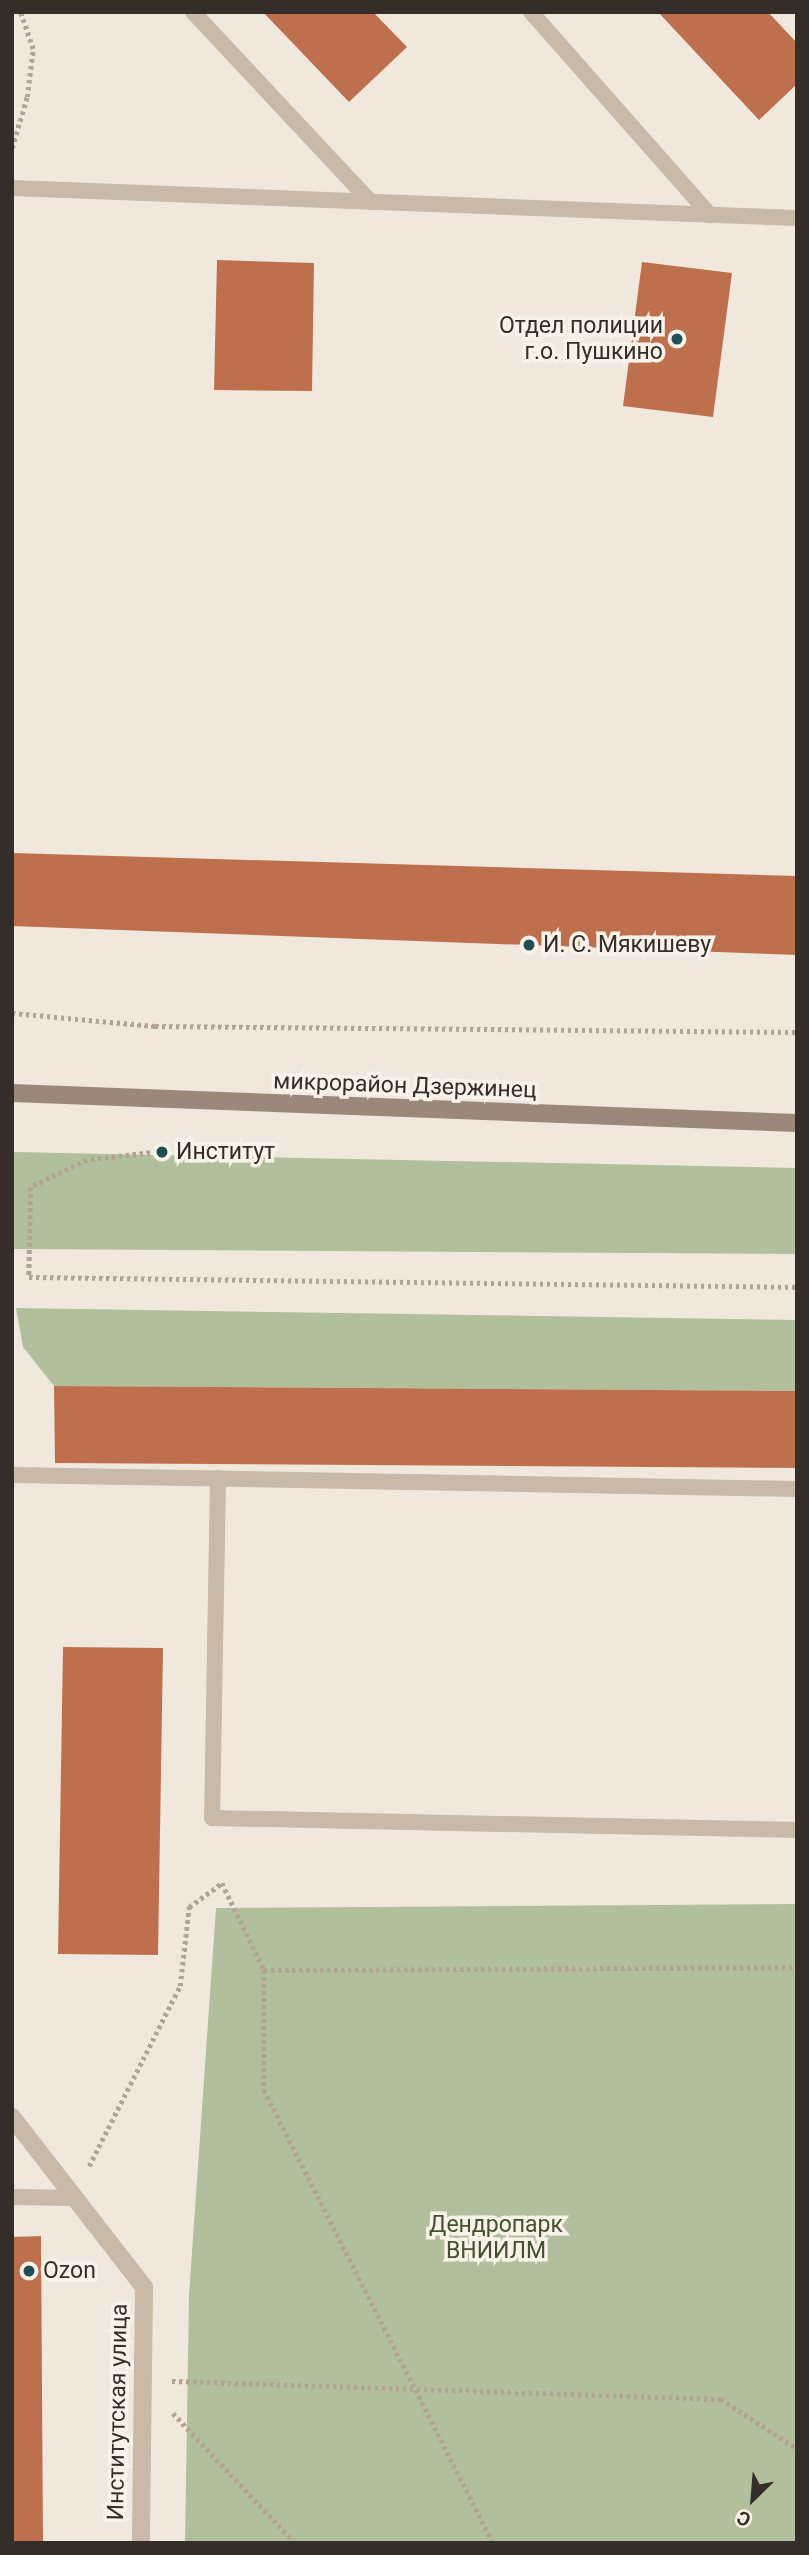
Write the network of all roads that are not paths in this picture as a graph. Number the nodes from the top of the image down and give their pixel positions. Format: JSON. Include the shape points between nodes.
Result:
{"nodes":[{"id":1,"x":193,"y":12,"type":"edge"},
{"id":2,"x":531,"y":12,"type":"edge"},
{"id":3,"x":12,"y":188,"type":"edge"},
{"id":4,"x":371,"y":202,"type":"junction"},
{"id":5,"x":710,"y":215,"type":"junction"},
{"id":6,"x":797,"y":218,"type":"edge"},
{"id":7,"x":12,"y":1093,"type":"edge"},
{"id":8,"x":797,"y":1123,"type":"edge"},
{"id":9,"x":12,"y":1475,"type":"edge"},
{"id":10,"x":218,"y":1478,"type":"junction"},
{"id":11,"x":797,"y":1489,"type":"edge"},
{"id":12,"x":797,"y":1830,"type":"edge"},
{"id":13,"x":12,"y":2117,"type":"edge"},
{"id":14,"x":12,"y":2197,"type":"edge"},
{"id":15,"x":73,"y":2198,"type":"junction"},
{"id":16,"x":141,"y":2543,"type":"edge"}],
"edges":[{"from":1,"to":4,"type":"lane"},
{"from":2,"to":5,"type":"lane"},
{"from":3,"to":4,"type":"lane"},
{"from":4,"to":5,"type":"lane"},
{"from":5,"to":6,"type":"lane"},
{"from":7,"to":8,"type":"main road","name":"микрорайон Дзержинец"},
{"from":9,"to":10,"type":"lane"},
{"from":10,"to":11,"type":"lane"},
{"from":10,"to":12,"type":"lane","via":[[212,1818]]},
{"from":13,"to":15,"type":"street","name":"Институтская улица"},
{"from":14,"to":15,"type":"lane"},
{"from":15,"to":16,"type":"street","name":"Институтская улица","via":[[144,2287]]}]}
